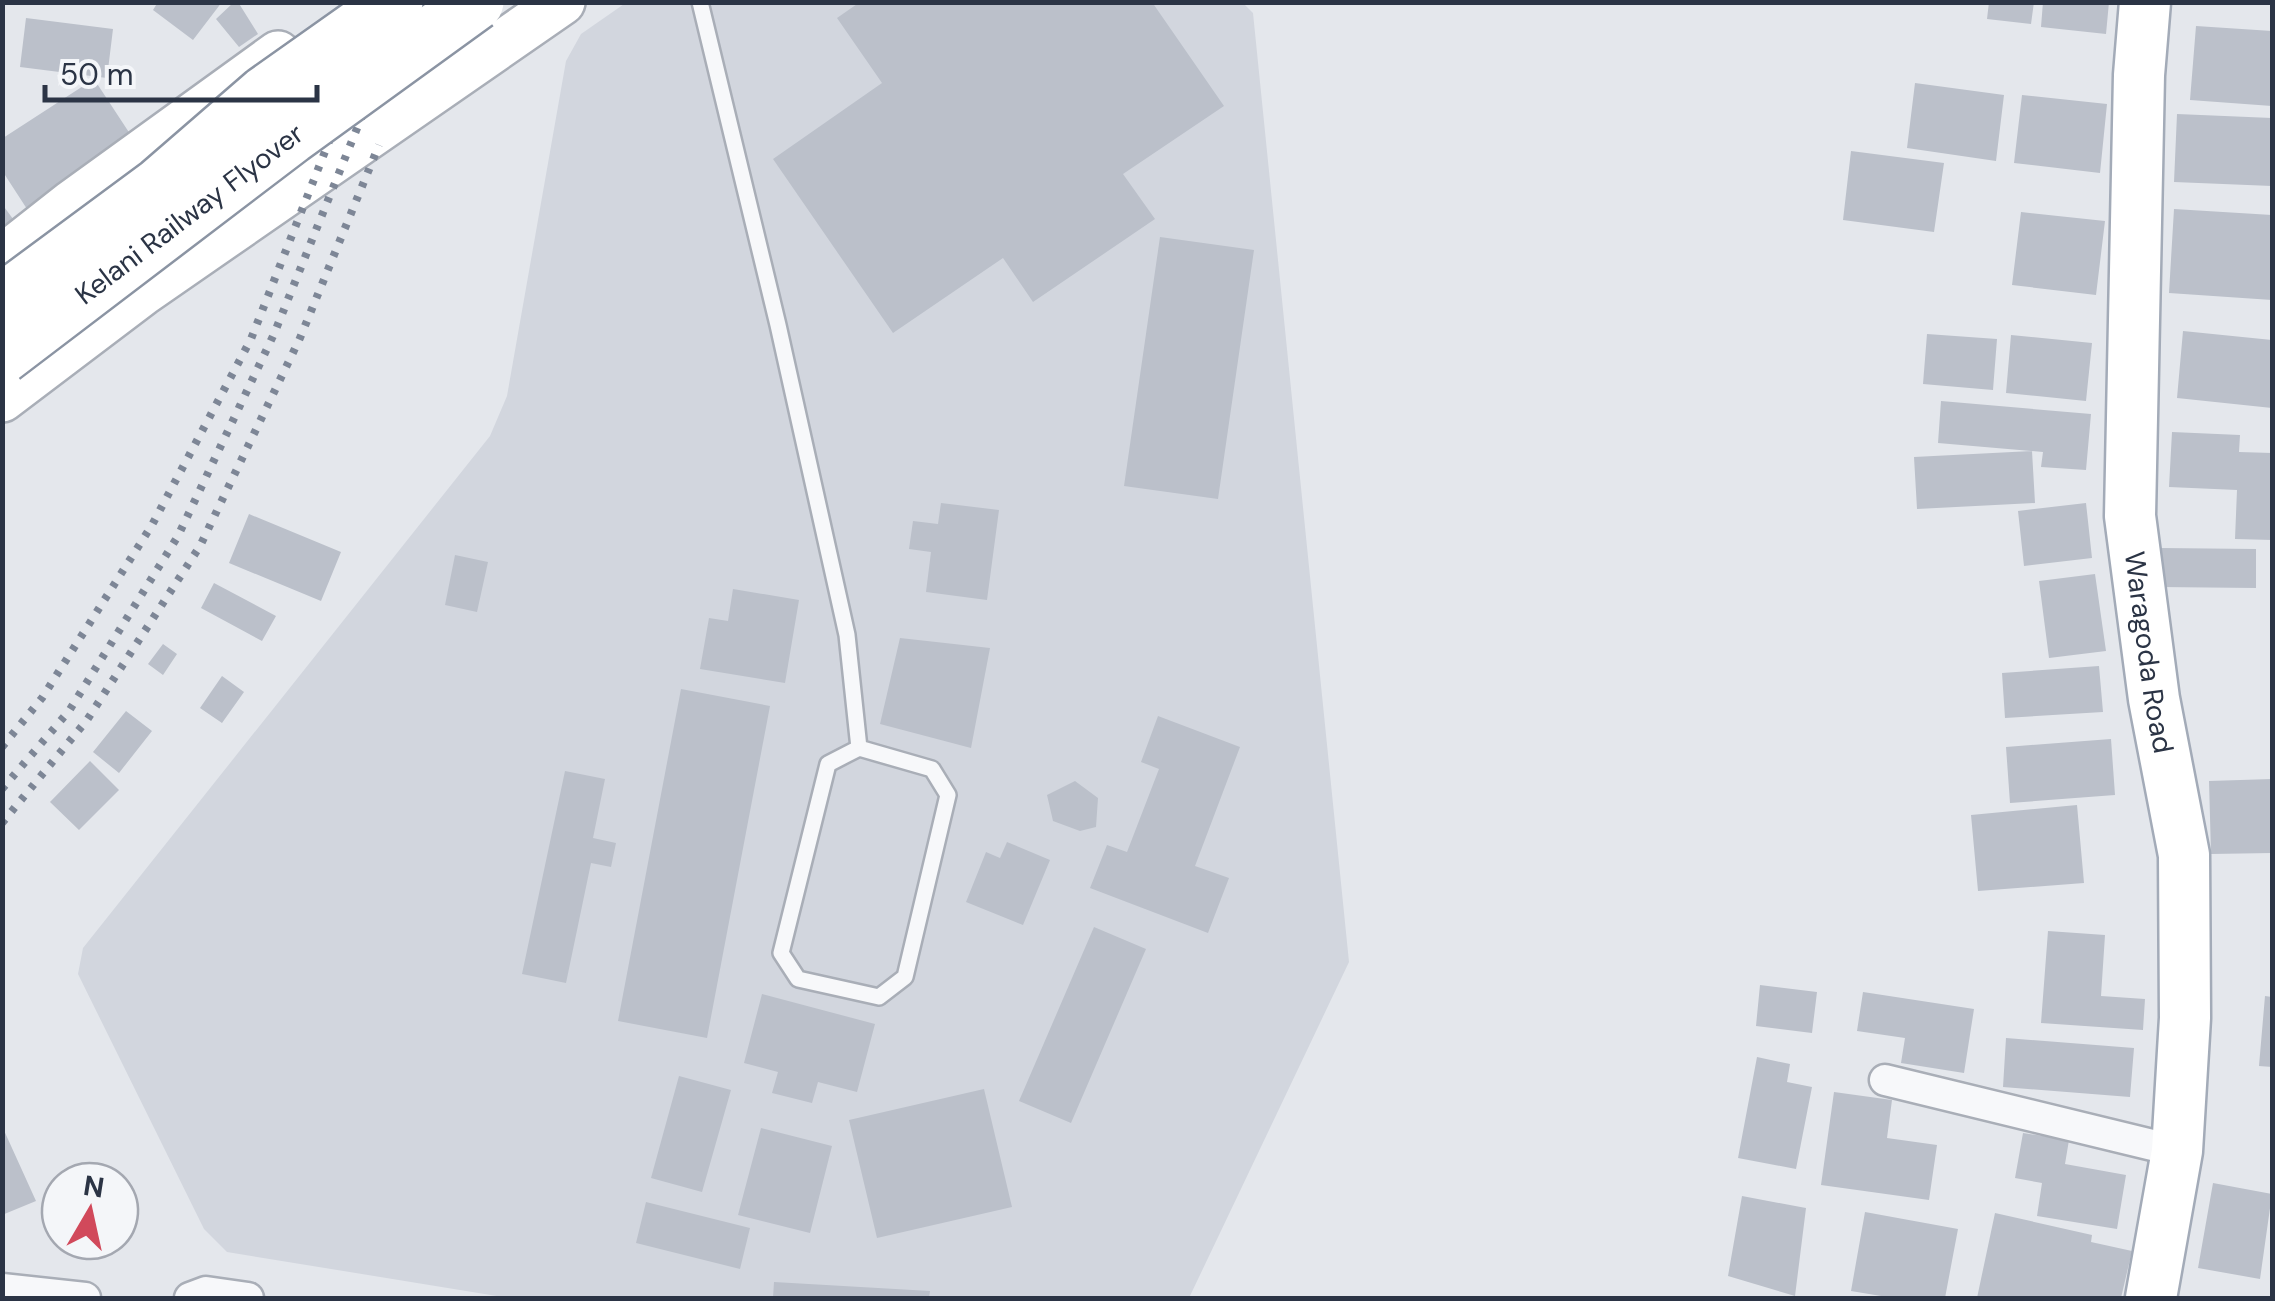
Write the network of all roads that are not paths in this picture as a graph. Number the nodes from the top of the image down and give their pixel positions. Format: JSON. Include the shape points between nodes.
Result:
{"nodes":[{"id":1,"x":349,"y":2,"type":"edge"},
{"id":2,"x":395,"y":2,"type":"edge"},
{"id":3,"x":476,"y":2,"type":"edge"},
{"id":4,"x":562,"y":2,"type":"edge"},
{"id":5,"x":700,"y":2,"type":"edge"},
{"id":6,"x":2145,"y":2,"type":"edge"},
{"id":7,"x":72,"y":202,"type":"junction"},
{"id":8,"x":2,"y":258,"type":"edge"},
{"id":9,"x":142,"y":292,"type":"junction"},
{"id":10,"x":2,"y":302,"type":"edge"},
{"id":11,"x":2,"y":356,"type":"edge"},
{"id":12,"x":2,"y":398,"type":"edge"},
{"id":13,"x":860,"y":748,"type":"junction"},
{"id":14,"x":1885,"y":1080,"type":"dead end"},
{"id":15,"x":2177,"y":1151,"type":"junction"},
{"id":16,"x":2,"y":1289,"type":"edge"},
{"id":17,"x":84,"y":1298,"type":"edge"},
{"id":18,"x":190,"y":1298,"type":"edge"},
{"id":19,"x":248,"y":1298,"type":"edge"},
{"id":20,"x":2151,"y":1298,"type":"edge"}],
"edges":[{"from":1,"to":7,"type":"street"},
{"from":2,"to":10,"type":"highway","name":"Kelani Railway Flyover","bridge":true,"via":[[266,94],[160,185]]},
{"from":3,"to":11,"type":"highway","name":"Kelani Railway Flyover","bridge":true},
{"from":4,"to":9,"type":"street"},
{"from":5,"to":13,"type":"lane","via":[[847,634]]},
{"from":6,"to":15,"type":"main road","name":"Waragoda Road","via":[[2130,516],[2154,699],[2184,855]]},
{"from":7,"to":8,"type":"street"},
{"from":7,"to":9,"type":"street"},
{"from":9,"to":12,"type":"street"},
{"from":13,"to":13,"type":"lane","via":[[932,769],[948,795],[905,977],[879,997],[798,979],[781,952],[828,764]]},
{"from":14,"to":15,"type":"street"},
{"from":15,"to":20,"type":"main road","name":"Waragoda Road"},
{"from":16,"to":17,"type":"street"},
{"from":18,"to":19,"type":"street","via":[[206,1292]]}]}
